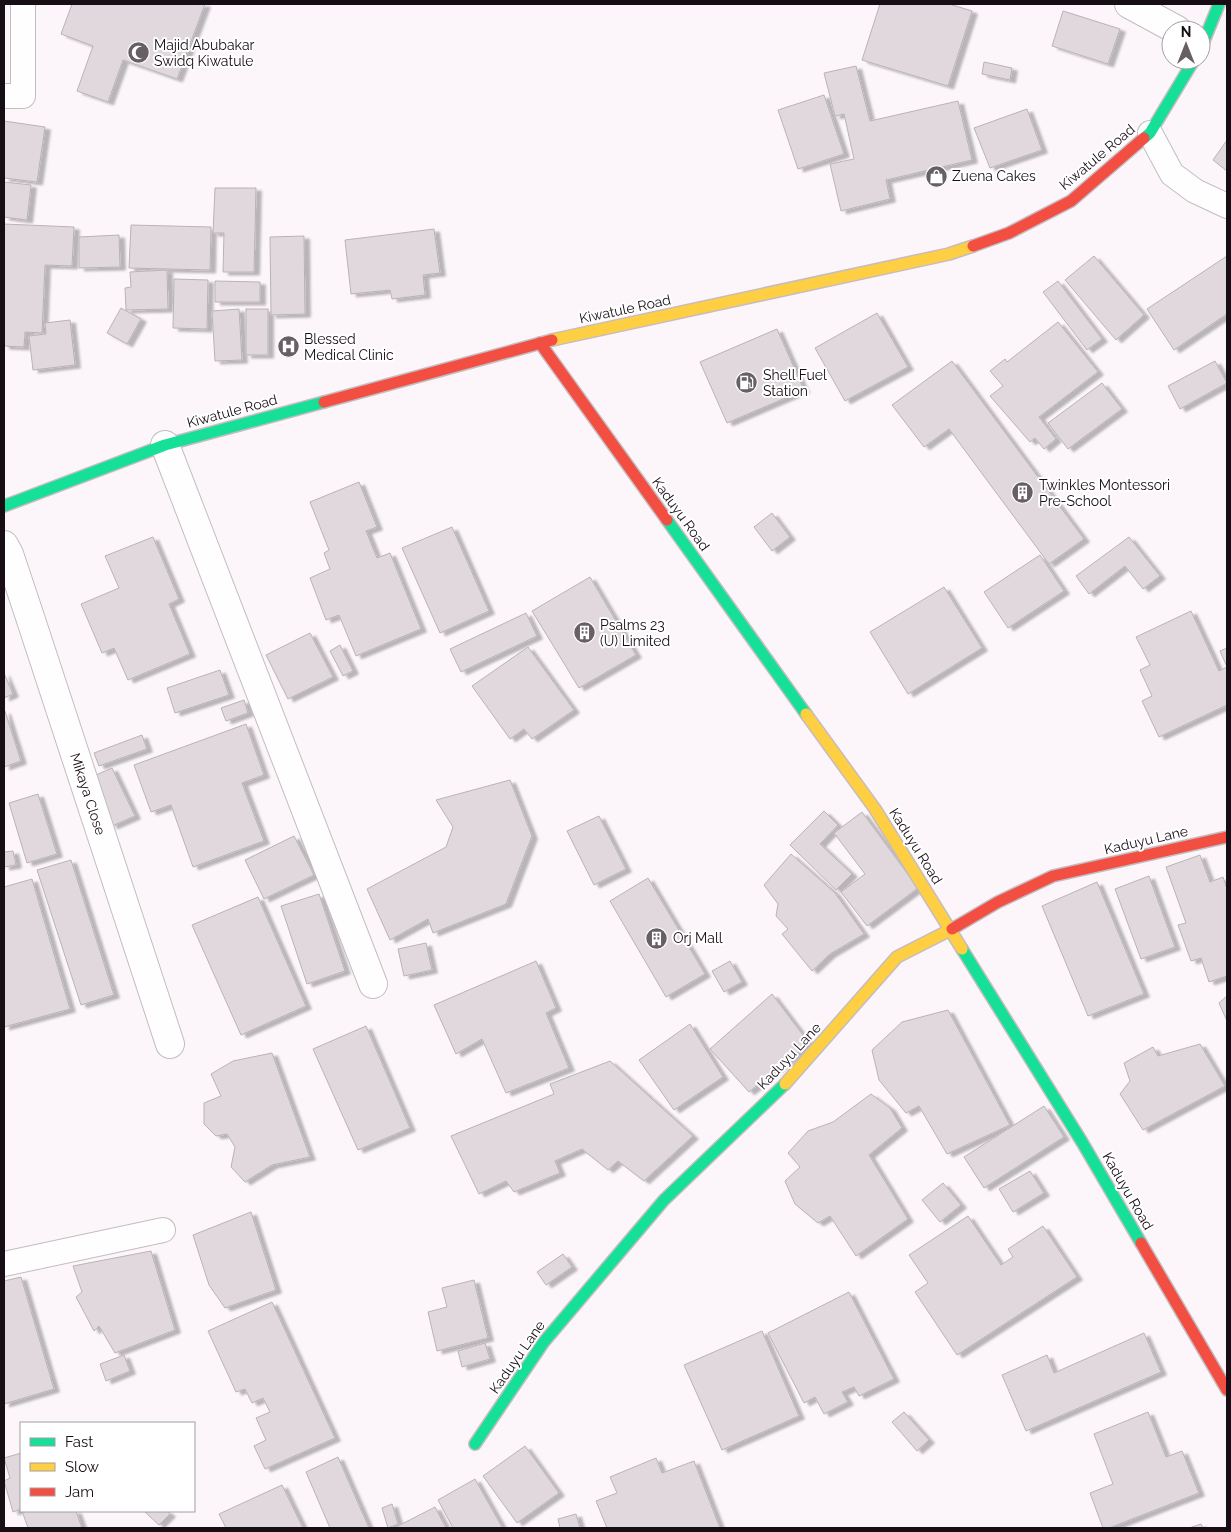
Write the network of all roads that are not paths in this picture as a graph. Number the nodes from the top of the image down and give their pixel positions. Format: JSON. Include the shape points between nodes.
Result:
{"nodes":[{"id":1,"x":23,"y":4,"type":"edge"},
{"id":2,"x":1129,"y":4,"type":"edge"},
{"id":3,"x":1219,"y":4,"type":"edge"},
{"id":4,"x":1161,"y":21,"type":"edge"},
{"id":5,"x":1211,"y":23,"type":"edge"},
{"id":6,"x":1187,"y":70,"type":"edge"},
{"id":7,"x":4,"y":96,"type":"edge"},
{"id":8,"x":1150,"y":132,"type":"junction"},
{"id":9,"x":1227,"y":206,"type":"edge"},
{"id":10,"x":540,"y":343,"type":"junction"},
{"id":11,"x":166,"y":444,"type":"junction"},
{"id":12,"x":4,"y":506,"type":"edge"},
{"id":13,"x":4,"y":545,"type":"edge"},
{"id":14,"x":1227,"y":837,"type":"edge"},
{"id":15,"x":950,"y":930,"type":"junction"},
{"id":16,"x":373,"y":984,"type":"dead end"},
{"id":17,"x":170,"y":1044,"type":"dead end"},
{"id":18,"x":164,"y":1230,"type":"dead end"},
{"id":19,"x":4,"y":1264,"type":"edge"},
{"id":20,"x":1227,"y":1390,"type":"edge"},
{"id":21,"x":475,"y":1444,"type":"dead end"}],
"edges":[{"from":1,"to":7,"type":"lane","via":[[23,96]]},
{"from":2,"to":4,"type":"street"},
{"from":3,"to":5,"type":"street","name":"Kiwatule Road"},
{"from":6,"to":8,"type":"street","name":"Kiwatule Road"},
{"from":8,"to":9,"type":"lane","via":[[1172,174],[1195,192]]},
{"from":8,"to":10,"type":"street","name":"Kiwatule Road","via":[[1071,201],[1009,232],[949,254]]},
{"from":10,"to":11,"type":"street","name":"Kiwatule Road"},
{"from":10,"to":15,"type":"street","name":"Kaduyu Road","via":[[875,809]]},
{"from":11,"to":12,"type":"street","name":"Kiwatule Road"},
{"from":11,"to":16,"type":"street"},
{"from":13,"to":17,"type":"street","name":"Mikaya Close"},
{"from":14,"to":15,"type":"street","name":"Kaduyu Lane","via":[[1053,876],[998,902]]},
{"from":15,"to":20,"type":"street","name":"Kaduyu Road","via":[[1082,1142]]},
{"from":15,"to":21,"type":"street","name":"Kaduyu Lane","via":[[897,957],[786,1083],[664,1200],[543,1343]]},
{"from":18,"to":19,"type":"lane"}]}
